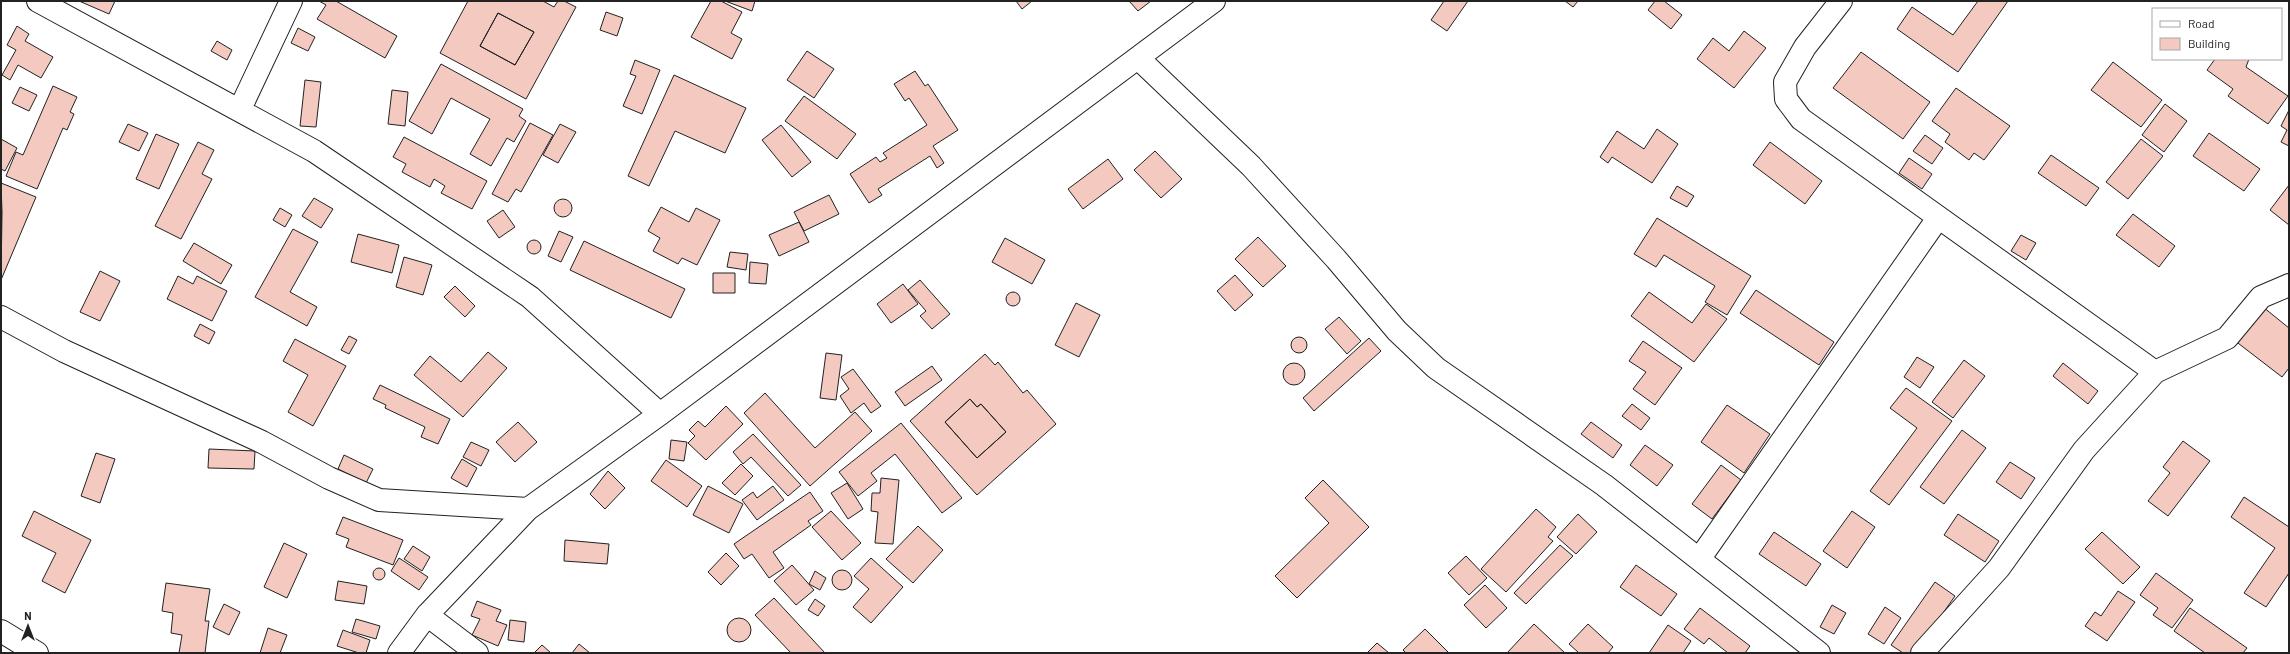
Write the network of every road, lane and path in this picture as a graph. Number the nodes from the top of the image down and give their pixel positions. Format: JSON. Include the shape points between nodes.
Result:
{"nodes":[{"id":1,"x":38,"y":1,"type":"edge"},
{"id":2,"x":291,"y":1,"type":"edge"},
{"id":3,"x":1214,"y":1,"type":"edge"},
{"id":4,"x":1842,"y":1,"type":"edge"},
{"id":5,"x":1138,"y":58,"type":"junction"},
{"id":6,"x":240,"y":109,"type":"junction"},
{"id":7,"x":1938,"y":218,"type":"junction"},
{"id":8,"x":2289,"y":285,"type":"edge"},
{"id":9,"x":1,"y":317,"type":"edge"},
{"id":10,"x":2155,"y":372,"type":"junction"},
{"id":11,"x":660,"y":414,"type":"junction"},
{"id":12,"x":528,"y":509,"type":"junction"},
{"id":13,"x":1700,"y":558,"type":"junction"},
{"id":14,"x":427,"y":615,"type":"junction"},
{"id":15,"x":1,"y":631,"type":"edge"},
{"id":16,"x":37,"y":653,"type":"edge"},
{"id":17,"x":399,"y":653,"type":"edge"},
{"id":18,"x":477,"y":653,"type":"edge"},
{"id":19,"x":1818,"y":653,"type":"edge"},
{"id":20,"x":1922,"y":653,"type":"edge"}],
"edges":[{"from":1,"to":6,"type":"street"},
{"from":2,"to":6,"type":"street"},
{"from":3,"to":5,"type":"street"},
{"from":4,"to":7,"type":"street","via":[[1805,47],[1785,82],[1786,99],[1801,119]]},
{"from":5,"to":11,"type":"street"},
{"from":5,"to":13,"type":"street","via":[[1251,166],[1397,330],[1436,368],[1604,485]]},
{"from":6,"to":11,"type":"street","via":[[314,151],[530,297]]},
{"from":7,"to":10,"type":"street"},
{"from":7,"to":13,"type":"street"},
{"from":8,"to":10,"type":"street","via":[[2261,297],[2227,338]]},
{"from":9,"to":12,"type":"street","via":[[64,351],[262,442],[329,478],[379,500]]},
{"from":10,"to":20,"type":"street","via":[[2084,450],[1999,568]]},
{"from":11,"to":12,"type":"street"},
{"from":12,"to":14,"type":"street"},
{"from":13,"to":19,"type":"street"},
{"from":14,"to":17,"type":"street"},
{"from":14,"to":18,"type":"street"},
{"from":15,"to":16,"type":"street"}]}
